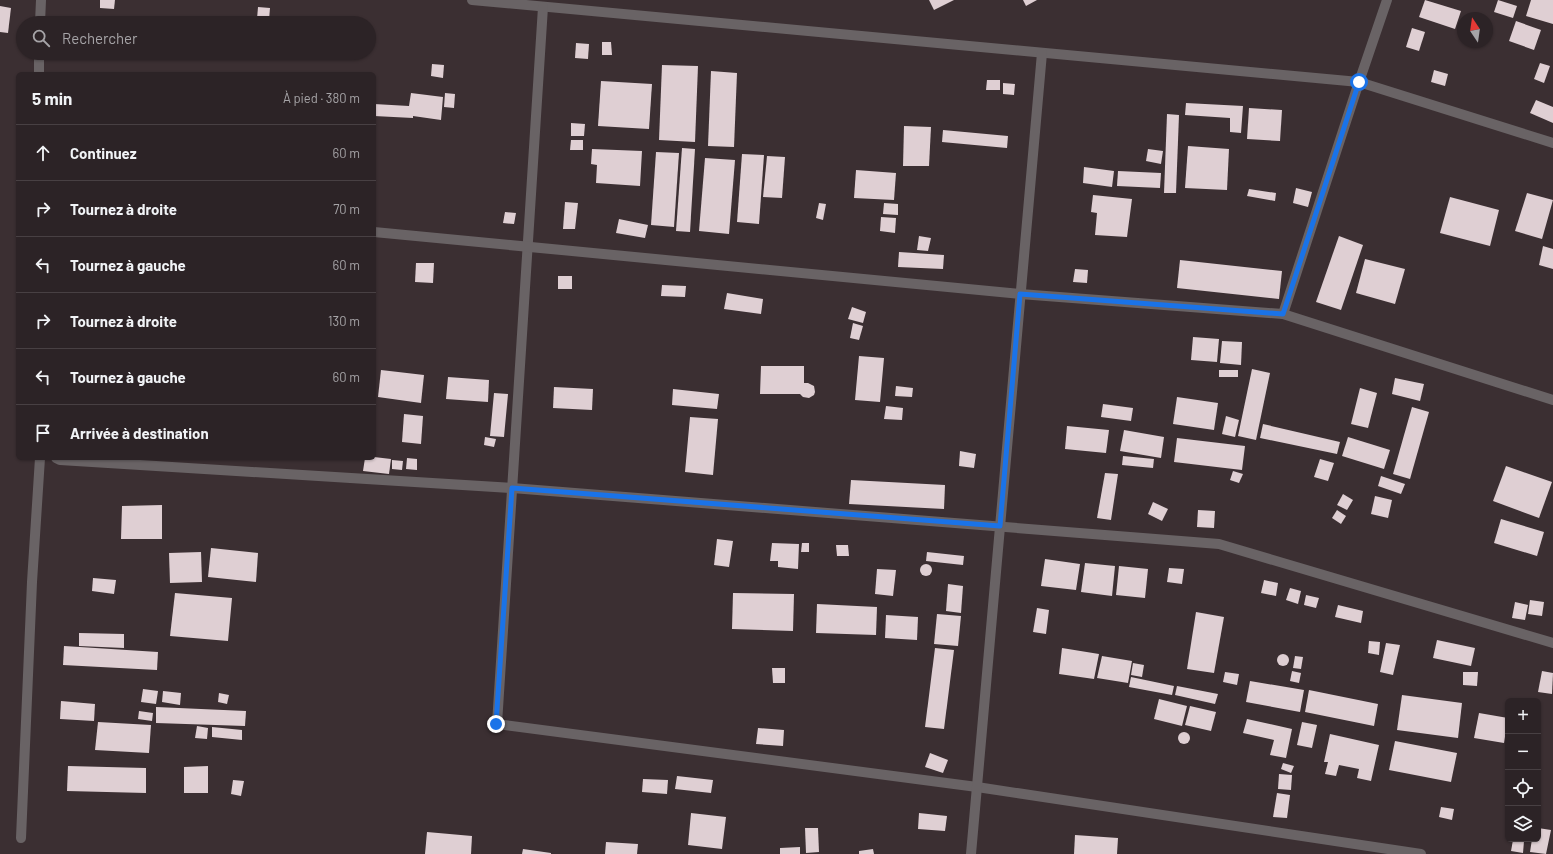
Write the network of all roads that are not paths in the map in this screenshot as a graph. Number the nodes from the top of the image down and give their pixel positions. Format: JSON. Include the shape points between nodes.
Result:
{"nodes":[{"id":1,"x":41,"y":0,"type":"edge"},
{"id":2,"x":472,"y":0,"type":"edge"},
{"id":3,"x":1387,"y":0,"type":"edge"},
{"id":4,"x":544,"y":7,"type":"junction"},
{"id":5,"x":40,"y":16,"type":"edge"},
{"id":6,"x":1042,"y":53,"type":"junction"},
{"id":7,"x":39,"y":60,"type":"edge"},
{"id":8,"x":38,"y":72,"type":"edge"},
{"id":9,"x":1359,"y":82,"type":"junction"},
{"id":10,"x":1553,"y":143,"type":"edge"},
{"id":11,"x":376,"y":232,"type":"edge"},
{"id":12,"x":528,"y":246,"type":"junction"},
{"id":13,"x":1020,"y":294,"type":"junction"},
{"id":14,"x":1283,"y":314,"type":"junction"},
{"id":15,"x":1553,"y":400,"type":"edge"},
{"id":16,"x":40,"y":460,"type":"edge"},
{"id":17,"x":60,"y":460,"type":"edge"},
{"id":18,"x":512,"y":488,"type":"junction"},
{"id":19,"x":1000,"y":526,"type":"junction"},
{"id":20,"x":1553,"y":643,"type":"edge"},
{"id":21,"x":977,"y":787,"type":"junction"},
{"id":22,"x":21,"y":838,"type":"dead end"},
{"id":23,"x":971,"y":854,"type":"edge"},
{"id":24,"x":1421,"y":854,"type":"edge"}],
"edges":[{"from":1,"to":5,"type":"street"},
{"from":2,"to":4,"type":"street"},
{"from":3,"to":9,"type":"street"},
{"from":4,"to":6,"type":"street"},
{"from":4,"to":12,"type":"street"},
{"from":6,"to":9,"type":"street"},
{"from":6,"to":13,"type":"street"},
{"from":7,"to":8,"type":"street"},
{"from":9,"to":10,"type":"street"},
{"from":9,"to":14,"type":"street"},
{"from":11,"to":12,"type":"street"},
{"from":12,"to":13,"type":"street"},
{"from":12,"to":18,"type":"street"},
{"from":13,"to":14,"type":"street"},
{"from":13,"to":19,"type":"street"},
{"from":14,"to":15,"type":"street"},
{"from":16,"to":22,"type":"street"},
{"from":17,"to":18,"type":"street"},
{"from":18,"to":19,"type":"street"},
{"from":18,"to":21,"type":"street","via":[[496,724]]},
{"from":19,"to":20,"type":"street","via":[[1219,544]]},
{"from":19,"to":21,"type":"street"},
{"from":21,"to":23,"type":"street"},
{"from":21,"to":24,"type":"street"}]}
